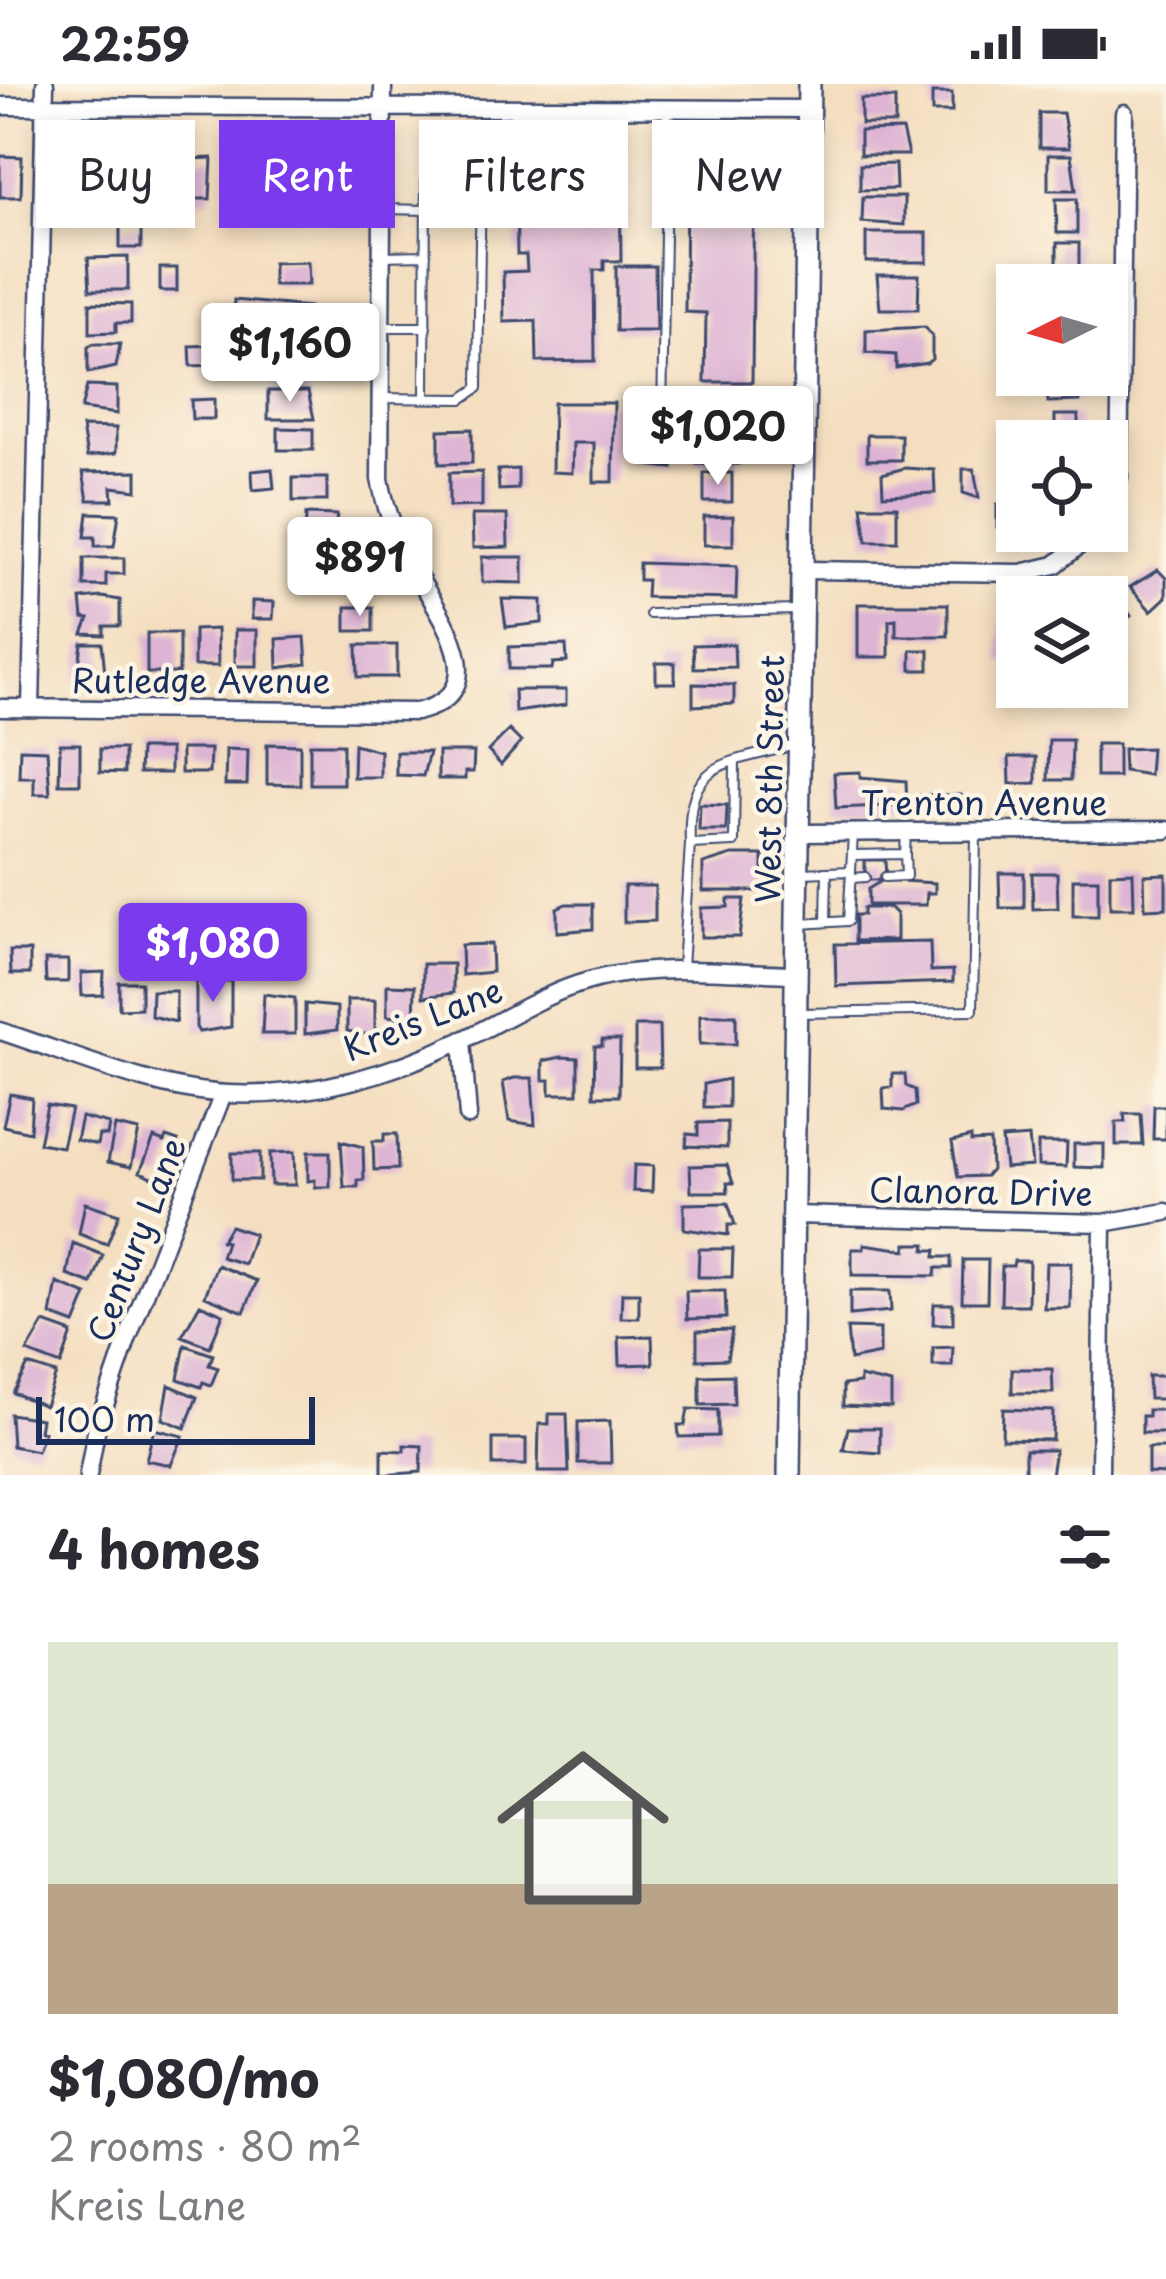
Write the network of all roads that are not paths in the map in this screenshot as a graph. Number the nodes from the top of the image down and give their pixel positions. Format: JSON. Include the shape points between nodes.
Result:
{"nodes":[{"id":1,"x":45,"y":84,"type":"edge"},
{"id":2,"x":382,"y":84,"type":"edge"},
{"id":3,"x":809,"y":84,"type":"edge"},
{"id":4,"x":45,"y":105,"type":"junction"},
{"id":5,"x":0,"y":106,"type":"edge"},
{"id":6,"x":382,"y":108,"type":"junction"},
{"id":7,"x":667,"y":109,"type":"junction"},
{"id":8,"x":808,"y":110,"type":"junction"},
{"id":9,"x":1124,"y":113,"type":"dead end"},
{"id":10,"x":382,"y":120,"type":"edge"},
{"id":11,"x":380,"y":228,"type":"edge"},
{"id":12,"x":426,"y":228,"type":"edge"},
{"id":13,"x":478,"y":228,"type":"edge"},
{"id":14,"x":426,"y":255,"type":"junction"},
{"id":15,"x":380,"y":256,"type":"junction"},
{"id":16,"x":378,"y":327,"type":"junction"},
{"id":17,"x":426,"y":327,"type":"junction"},
{"id":18,"x":377,"y":398,"type":"junction"},
{"id":19,"x":425,"y":398,"type":"junction"},
{"id":20,"x":806,"y":418,"type":"junction"},
{"id":21,"x":1120,"y":420,"type":"edge"},
{"id":22,"x":1071,"y":552,"type":"edge"},
{"id":23,"x":805,"y":570,"type":"junction"},
{"id":24,"x":804,"y":610,"type":"junction"},
{"id":25,"x":650,"y":614,"type":"dead end"},
{"id":26,"x":0,"y":708,"type":"edge"},
{"id":27,"x":31,"y":708,"type":"junction"},
{"id":28,"x":802,"y":742,"type":"junction"},
{"id":29,"x":735,"y":762,"type":"junction"},
{"id":30,"x":976,"y":829,"type":"junction"},
{"id":31,"x":1166,"y":830,"type":"edge"},
{"id":32,"x":906,"y":831,"type":"junction"},
{"id":33,"x":853,"y":832,"type":"junction"},
{"id":34,"x":802,"y":833,"type":"junction"},
{"id":35,"x":690,"y":844,"type":"junction"},
{"id":36,"x":905,"y":854,"type":"junction"},
{"id":37,"x":852,"y":855,"type":"junction"},
{"id":38,"x":827,"y":872,"type":"junction"},
{"id":39,"x":801,"y":873,"type":"junction"},
{"id":40,"x":852,"y":874,"type":"junction"},
{"id":41,"x":865,"y":877,"type":"dead end"},
{"id":42,"x":885,"y":877,"type":"dead end"},
{"id":43,"x":826,"y":922,"type":"junction"},
{"id":44,"x":799,"y":924,"type":"junction"},
{"id":45,"x":681,"y":973,"type":"junction"},
{"id":46,"x":797,"y":974,"type":"junction"},
{"id":47,"x":796,"y":1013,"type":"junction"},
{"id":48,"x":0,"y":1031,"type":"edge"},
{"id":49,"x":462,"y":1040,"type":"junction"},
{"id":50,"x":223,"y":1094,"type":"junction"},
{"id":51,"x":469,"y":1116,"type":"dead end"},
{"id":52,"x":1166,"y":1212,"type":"edge"},
{"id":53,"x":794,"y":1215,"type":"junction"},
{"id":54,"x":1103,"y":1223,"type":"junction"},
{"id":55,"x":88,"y":1475,"type":"edge"},
{"id":56,"x":789,"y":1475,"type":"edge"},
{"id":57,"x":1100,"y":1475,"type":"edge"}],
"edges":[{"from":1,"to":4,"type":"street"},
{"from":2,"to":6,"type":"street"},
{"from":3,"to":8,"type":"street","name":"West 8th Street"},
{"from":4,"to":5,"type":"street"},
{"from":4,"to":6,"type":"street"},
{"from":4,"to":27,"type":"street"},
{"from":6,"to":7,"type":"street"},
{"from":6,"to":10,"type":"street"},
{"from":7,"to":8,"type":"street"},
{"from":7,"to":20,"type":"lane","via":[[662,418]]},
{"from":8,"to":20,"type":"street","name":"West 8th Street"},
{"from":9,"to":21,"type":"street"},
{"from":11,"to":15,"type":"street"},
{"from":12,"to":14,"type":"lane"},
{"from":13,"to":19,"type":"lane","via":[[478,388],[461,399]]},
{"from":14,"to":15,"type":"lane"},
{"from":14,"to":17,"type":"lane"},
{"from":15,"to":16,"type":"street"},
{"from":16,"to":17,"type":"lane"},
{"from":16,"to":18,"type":"street"},
{"from":17,"to":19,"type":"lane"},
{"from":18,"to":19,"type":"lane"},
{"from":18,"to":27,"type":"street","name":"Rutledge Avenue","via":[[382,495],[458,661],[458,678],[442,701],[402,711]]},
{"from":20,"to":23,"type":"street","name":"West 8th Street"},
{"from":22,"to":23,"type":"street","via":[[1022,573]]},
{"from":23,"to":24,"type":"street","name":"West 8th Street"},
{"from":24,"to":25,"type":"lane"},
{"from":24,"to":28,"type":"street","name":"West 8th Street"},
{"from":26,"to":27,"type":"street","name":"Rutledge Avenue"},
{"from":28,"to":29,"type":"lane"},
{"from":28,"to":34,"type":"street","name":"West 8th Street"},
{"from":29,"to":35,"type":"lane","via":[[703,777],[688,800]]},
{"from":29,"to":35,"type":"lane","via":[[734,842]]},
{"from":30,"to":31,"type":"street","name":"Trenton Avenue"},
{"from":30,"to":32,"type":"street","name":"Trenton Avenue"},
{"from":30,"to":47,"type":"lane","via":[[973,1010]]},
{"from":32,"to":33,"type":"street","name":"Trenton Avenue"},
{"from":32,"to":36,"type":"lane"},
{"from":33,"to":34,"type":"street","name":"Trenton Avenue"},
{"from":33,"to":37,"type":"lane"},
{"from":34,"to":39,"type":"street","name":"West 8th Street"},
{"from":35,"to":45,"type":"lane"},
{"from":36,"to":37,"type":"lane"},
{"from":36,"to":42,"type":"lane","via":[[906,876]]},
{"from":37,"to":40,"type":"lane"},
{"from":38,"to":39,"type":"lane"},
{"from":38,"to":40,"type":"lane"},
{"from":38,"to":43,"type":"lane"},
{"from":39,"to":44,"type":"street","name":"West 8th Street"},
{"from":40,"to":41,"type":"lane"},
{"from":40,"to":43,"type":"lane","via":[[848,921]]},
{"from":43,"to":44,"type":"lane"},
{"from":44,"to":46,"type":"street","name":"West 8th Street"},
{"from":45,"to":46,"type":"street","name":"Kreis Lane"},
{"from":45,"to":49,"type":"street","name":"Kreis Lane","via":[[586,981]]},
{"from":46,"to":47,"type":"street","name":"West 8th Street"},
{"from":47,"to":53,"type":"street","name":"West 8th Street"},
{"from":48,"to":50,"type":"street","name":"Kreis Lane"},
{"from":49,"to":50,"type":"street","name":"Kreis Lane","via":[[336,1085]]},
{"from":49,"to":51,"type":"street"},
{"from":50,"to":55,"type":"street","name":"Century Lane","via":[[127,1340]]},
{"from":52,"to":54,"type":"street","name":"Clanora Drive"},
{"from":53,"to":54,"type":"street","name":"Clanora Drive"},
{"from":53,"to":56,"type":"street","name":"West 8th Street"},
{"from":54,"to":57,"type":"street"}]}
